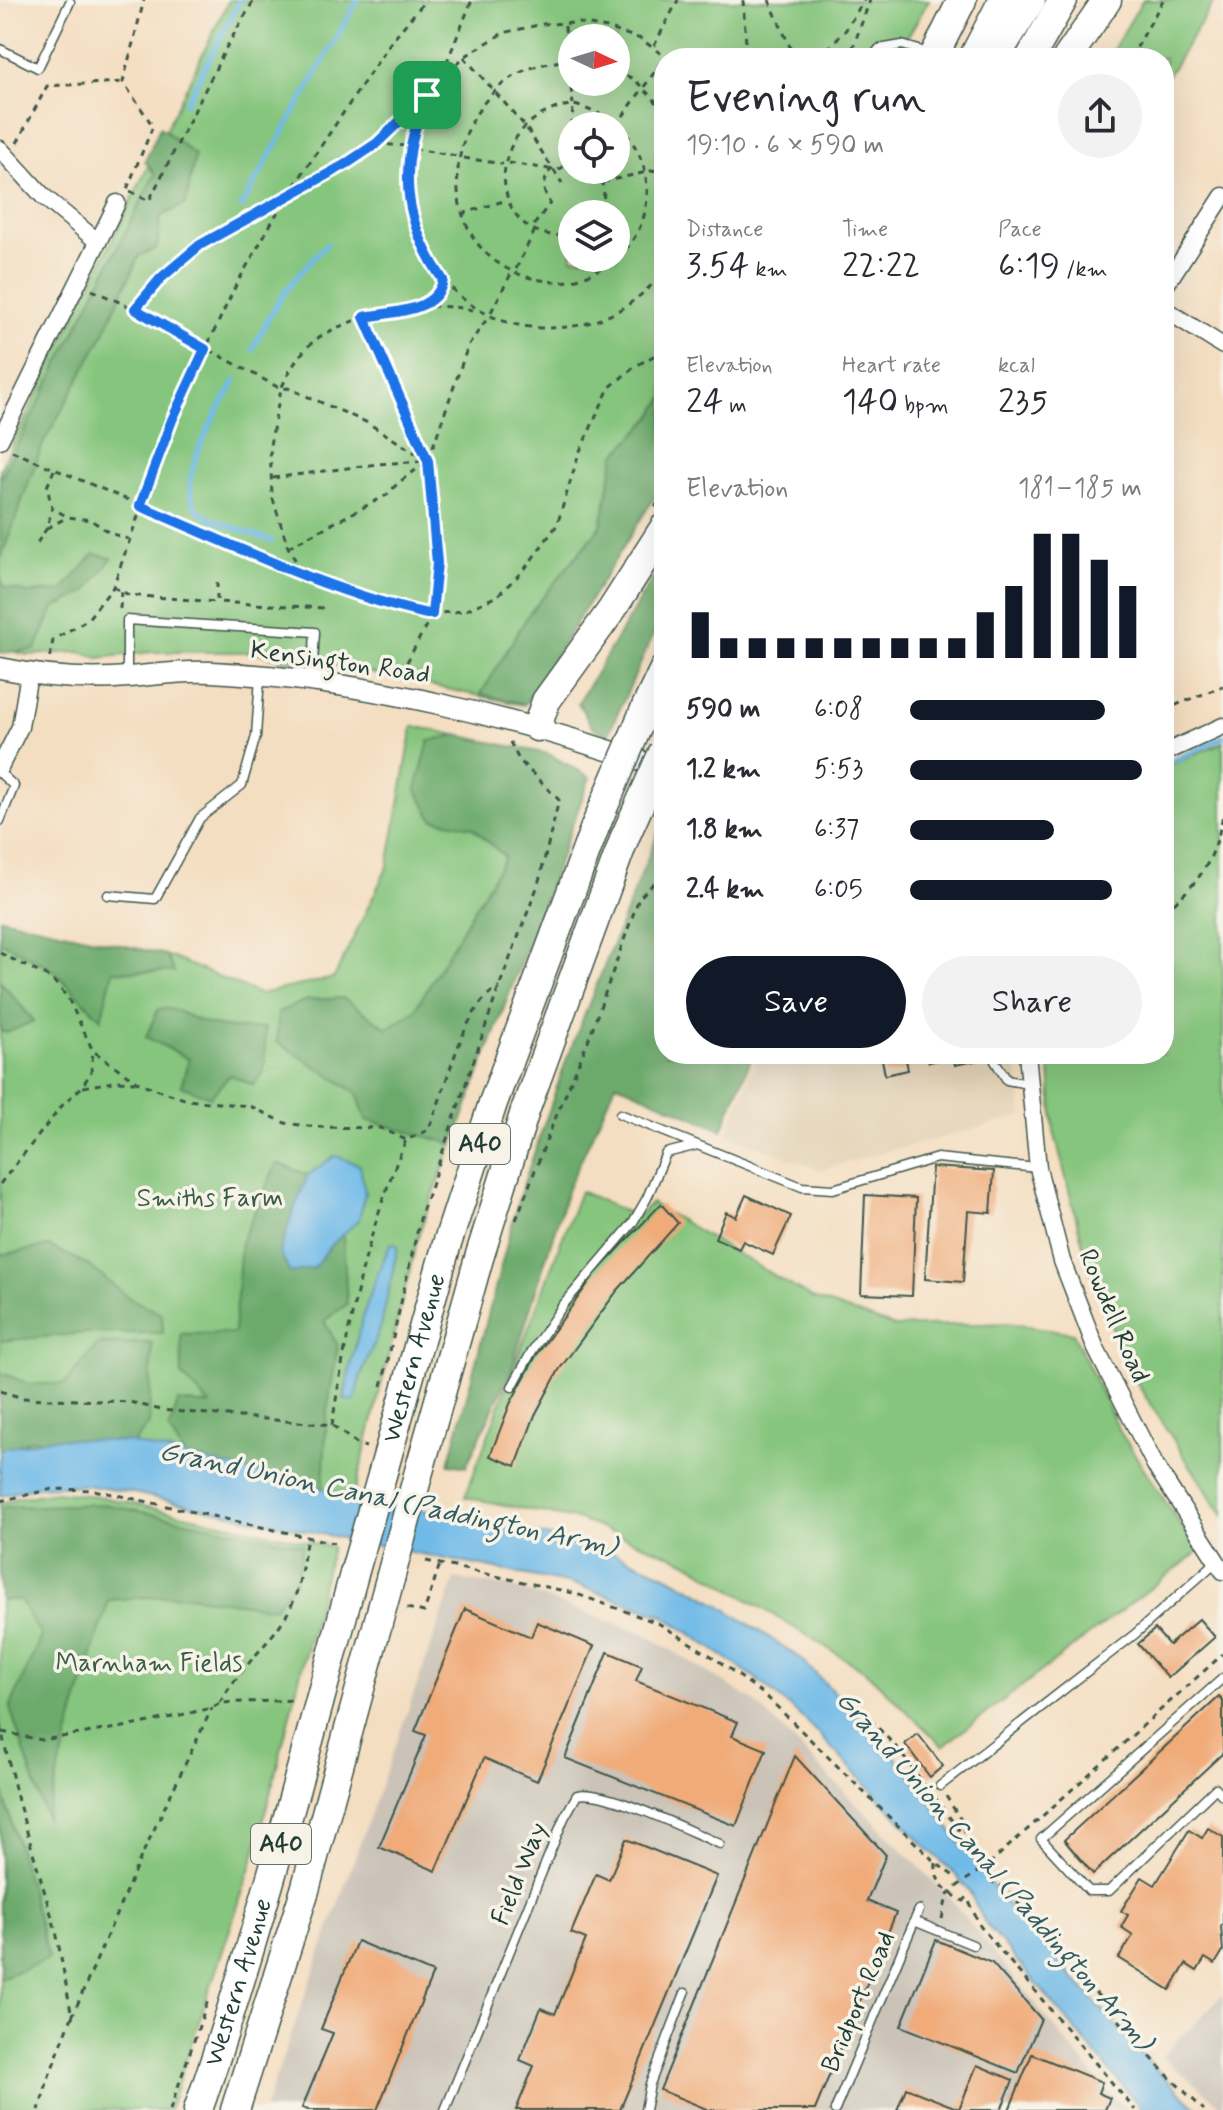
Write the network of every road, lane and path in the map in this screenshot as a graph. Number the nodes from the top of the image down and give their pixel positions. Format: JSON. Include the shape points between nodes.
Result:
{"nodes":[{"id":1,"x":144,"y":0,"type":"edge"},
{"id":2,"x":254,"y":0,"type":"edge"},
{"id":3,"x":426,"y":0,"type":"edge"},
{"id":4,"x":472,"y":0,"type":"edge"},
{"id":5,"x":678,"y":0,"type":"edge"},
{"id":6,"x":743,"y":0,"type":"edge"},
{"id":7,"x":769,"y":0,"type":"edge"},
{"id":8,"x":867,"y":0,"type":"edge"},
{"id":9,"x":962,"y":0,"type":"edge"},
{"id":10,"x":1003,"y":0,"type":"edge"},
{"id":11,"x":1031,"y":0,"type":"edge"},
{"id":12,"x":1063,"y":0,"type":"edge"},
{"id":13,"x":1107,"y":0,"type":"edge"},
{"id":14,"x":1124,"y":0,"type":"edge"},
{"id":15,"x":1163,"y":0,"type":"edge"},
{"id":16,"x":70,"y":2,"type":"dead end"},
{"id":17,"x":653,"y":47,"type":"joint"},
{"id":18,"x":746,"y":48,"type":"edge"},
{"id":19,"x":791,"y":48,"type":"edge"},
{"id":20,"x":829,"y":48,"type":"edge"},
{"id":21,"x":853,"y":48,"type":"edge"},
{"id":22,"x":885,"y":48,"type":"edge"},
{"id":23,"x":911,"y":48,"type":"edge"},
{"id":24,"x":938,"y":48,"type":"edge"},
{"id":25,"x":978,"y":48,"type":"edge"},
{"id":26,"x":1001,"y":48,"type":"edge"},
{"id":27,"x":1036,"y":48,"type":"edge"},
{"id":28,"x":1074,"y":48,"type":"edge"},
{"id":29,"x":1097,"y":48,"type":"edge"},
{"id":30,"x":1137,"y":48,"type":"edge"},
{"id":31,"x":0,"y":49,"type":"edge"},
{"id":32,"x":464,"y":57,"type":"junction"},
{"id":33,"x":558,"y":64,"type":"edge"},
{"id":34,"x":654,"y":72,"type":"edge"},
{"id":35,"x":441,"y":77,"type":"junction"},
{"id":36,"x":630,"y":79,"type":"edge"},
{"id":37,"x":123,"y":82,"type":"junction"},
{"id":38,"x":643,"y":87,"type":"junction"},
{"id":39,"x":495,"y":93,"type":"junction"},
{"id":40,"x":427,"y":95,"type":"junction"},
{"id":41,"x":572,"y":96,"type":"edge"},
{"id":42,"x":654,"y":99,"type":"edge"},
{"id":43,"x":573,"y":107,"type":"junction"},
{"id":44,"x":573,"y":112,"type":"edge"},
{"id":45,"x":594,"y":112,"type":"edge"},
{"id":46,"x":625,"y":112,"type":"edge"},
{"id":47,"x":525,"y":126,"type":"junction"},
{"id":48,"x":630,"y":140,"type":"edge"},
{"id":49,"x":376,"y":144,"type":"junction"},
{"id":50,"x":412,"y":148,"type":"junction"},
{"id":51,"x":4,"y":154,"type":"edge"},
{"id":52,"x":461,"y":157,"type":"junction"},
{"id":53,"x":507,"y":164,"type":"junction"},
{"id":54,"x":558,"y":168,"type":"edge"},
{"id":55,"x":554,"y":170,"type":"junction"},
{"id":56,"x":654,"y":171,"type":"edge"},
{"id":57,"x":645,"y":173,"type":"junction"},
{"id":58,"x":558,"y":176,"type":"edge"},
{"id":59,"x":630,"y":176,"type":"edge"},
{"id":60,"x":122,"y":196,"type":"junction"},
{"id":61,"x":1223,"y":196,"type":"edge"},
{"id":62,"x":507,"y":200,"type":"junction"},
{"id":63,"x":284,"y":201,"type":"junction"},
{"id":64,"x":462,"y":214,"type":"junction"},
{"id":65,"x":535,"y":227,"type":"junction"},
{"id":66,"x":558,"y":235,"type":"edge"},
{"id":67,"x":98,"y":242,"type":"junction"},
{"id":68,"x":514,"y":271,"type":"junction"},
{"id":69,"x":1174,"y":272,"type":"edge"},
{"id":70,"x":443,"y":280,"type":"junction"},
{"id":71,"x":654,"y":282,"type":"edge"},
{"id":72,"x":77,"y":284,"type":"junction"},
{"id":73,"x":426,"y":305,"type":"junction"},
{"id":74,"x":135,"y":309,"type":"junction"},
{"id":75,"x":484,"y":314,"type":"junction"},
{"id":76,"x":490,"y":314,"type":"junction"},
{"id":77,"x":1174,"y":315,"type":"edge"},
{"id":78,"x":364,"y":317,"type":"junction"},
{"id":79,"x":1223,"y":346,"type":"edge"},
{"id":80,"x":205,"y":349,"type":"junction"},
{"id":81,"x":654,"y":356,"type":"edge"},
{"id":82,"x":281,"y":389,"type":"junction"},
{"id":83,"x":0,"y":443,"type":"edge"},
{"id":84,"x":428,"y":461,"type":"junction"},
{"id":85,"x":54,"y":470,"type":"junction"},
{"id":86,"x":271,"y":478,"type":"junction"},
{"id":87,"x":140,"y":506,"type":"junction"},
{"id":88,"x":52,"y":508,"type":"junction"},
{"id":89,"x":68,"y":517,"type":"junction"},
{"id":90,"x":47,"y":528,"type":"junction"},
{"id":91,"x":128,"y":539,"type":"junction"},
{"id":92,"x":37,"y":543,"type":"dead end"},
{"id":93,"x":654,"y":544,"type":"edge"},
{"id":94,"x":288,"y":547,"type":"junction"},
{"id":95,"x":303,"y":574,"type":"junction"},
{"id":96,"x":217,"y":582,"type":"dead end"},
{"id":97,"x":113,"y":587,"type":"junction"},
{"id":98,"x":217,"y":602,"type":"junction"},
{"id":99,"x":324,"y":608,"type":"dead end"},
{"id":100,"x":432,"y":614,"type":"junction"},
{"id":101,"x":50,"y":658,"type":"dead end"},
{"id":102,"x":0,"y":668,"type":"edge"},
{"id":103,"x":29,"y":674,"type":"junction"},
{"id":104,"x":260,"y":676,"type":"junction"},
{"id":105,"x":127,"y":677,"type":"junction"},
{"id":106,"x":312,"y":683,"type":"junction"},
{"id":107,"x":1223,"y":686,"type":"edge"},
{"id":108,"x":654,"y":690,"type":"edge"},
{"id":109,"x":400,"y":696,"type":"junction"},
{"id":110,"x":1174,"y":706,"type":"edge"},
{"id":111,"x":1223,"y":726,"type":"edge"},
{"id":112,"x":537,"y":727,"type":"junction"},
{"id":113,"x":508,"y":739,"type":"dead end"},
{"id":114,"x":1174,"y":748,"type":"edge"},
{"id":115,"x":654,"y":766,"type":"edge"},
{"id":116,"x":0,"y":767,"type":"edge"},
{"id":117,"x":654,"y":772,"type":"edge"},
{"id":118,"x":0,"y":773,"type":"edge"},
{"id":119,"x":1223,"y":814,"type":"edge"},
{"id":120,"x":0,"y":821,"type":"edge"},
{"id":121,"x":654,"y":883,"type":"edge"},
{"id":122,"x":108,"y":895,"type":"dead end"},
{"id":123,"x":1174,"y":903,"type":"edge"},
{"id":124,"x":0,"y":953,"type":"edge"},
{"id":125,"x":499,"y":987,"type":"junction"},
{"id":126,"x":93,"y":1051,"type":"junction"},
{"id":127,"x":997,"y":1064,"type":"edge"},
{"id":128,"x":1027,"y":1064,"type":"edge"},
{"id":129,"x":139,"y":1083,"type":"junction"},
{"id":130,"x":1028,"y":1084,"type":"junction"},
{"id":131,"x":82,"y":1087,"type":"junction"},
{"id":132,"x":620,"y":1114,"type":"dead end"},
{"id":133,"x":406,"y":1140,"type":"junction"},
{"id":134,"x":695,"y":1145,"type":"junction"},
{"id":135,"x":1038,"y":1168,"type":"junction"},
{"id":136,"x":0,"y":1184,"type":"edge"},
{"id":137,"x":515,"y":1224,"type":"dead end"},
{"id":138,"x":382,"y":1385,"type":"dead end"},
{"id":139,"x":512,"y":1387,"type":"dead end"},
{"id":140,"x":0,"y":1391,"type":"edge"},
{"id":141,"x":332,"y":1425,"type":"junction"},
{"id":142,"x":373,"y":1457,"type":"junction"},
{"id":143,"x":0,"y":1501,"type":"edge"},
{"id":144,"x":307,"y":1537,"type":"junction"},
{"id":145,"x":334,"y":1543,"type":"dead end"},
{"id":146,"x":426,"y":1561,"type":"dead end"},
{"id":147,"x":440,"y":1564,"type":"junction"},
{"id":148,"x":1220,"y":1566,"type":"edge"},
{"id":149,"x":404,"y":1608,"type":"dead end"},
{"id":150,"x":1223,"y":1654,"type":"edge"},
{"id":151,"x":1223,"y":1678,"type":"edge"},
{"id":152,"x":301,"y":1700,"type":"dead end"},
{"id":153,"x":854,"y":1702,"type":"dead end"},
{"id":154,"x":220,"y":1703,"type":"junction"},
{"id":155,"x":212,"y":1708,"type":"junction"},
{"id":156,"x":0,"y":1725,"type":"edge"},
{"id":157,"x":2,"y":1732,"type":"junction"},
{"id":158,"x":940,"y":1786,"type":"joint"},
{"id":159,"x":1221,"y":1789,"type":"edge"},
{"id":160,"x":966,"y":1838,"type":"junction"},
{"id":161,"x":720,"y":1844,"type":"dead end"},
{"id":162,"x":936,"y":1863,"type":"junction"},
{"id":163,"x":955,"y":1877,"type":"dead end"},
{"id":164,"x":950,"y":1892,"type":"junction"},
{"id":165,"x":919,"y":1910,"type":"dead end"},
{"id":166,"x":914,"y":1921,"type":"junction"},
{"id":167,"x":939,"y":1925,"type":"dead end"},
{"id":168,"x":973,"y":1945,"type":"dead end"},
{"id":169,"x":685,"y":1993,"type":"dead end"},
{"id":170,"x":72,"y":2017,"type":"junction"},
{"id":171,"x":39,"y":2110,"type":"edge"},
{"id":172,"x":198,"y":2110,"type":"edge"},
{"id":173,"x":235,"y":2110,"type":"edge"},
{"id":174,"x":445,"y":2110,"type":"edge"},
{"id":175,"x":645,"y":2110,"type":"edge"},
{"id":176,"x":835,"y":2110,"type":"edge"},
{"id":177,"x":1135,"y":2110,"type":"edge"},
{"id":178,"x":1204,"y":2110,"type":"edge"}],
"edges":[{"from":1,"to":37,"type":"path"},
{"from":2,"to":60,"type":"path","via":[[149,201]]},
{"from":3,"to":63,"type":"path","via":[[393,39]]},
{"from":4,"to":35,"type":"path"},
{"from":5,"to":17,"type":"path"},
{"from":6,"to":18,"type":"path"},
{"from":7,"to":19,"type":"path"},
{"from":8,"to":20,"type":"path"},
{"from":8,"to":21,"type":"path"},
{"from":9,"to":24,"type":"highway"},
{"from":10,"to":25,"type":"highway"},
{"from":11,"to":26,"type":"highway"},
{"from":12,"to":27,"type":"highway"},
{"from":13,"to":28,"type":"highway"},
{"from":14,"to":29,"type":"highway"},
{"from":15,"to":30,"type":"path"},
{"from":16,"to":31,"type":"lane","via":[[38,68]]},
{"from":17,"to":32,"type":"path","via":[[607,28],[566,21],[503,33]]},
{"from":22,"to":23,"type":"lane"},
{"from":32,"to":35,"type":"path"},
{"from":32,"to":39,"type":"path"},
{"from":33,"to":39,"type":"path","via":[[536,67]]},
{"from":34,"to":38,"type":"path"},
{"from":35,"to":40,"type":"path"},
{"from":36,"to":38,"type":"path"},
{"from":37,"to":51,"type":"path","via":[[47,86]]},
{"from":37,"to":60,"type":"path","via":[[153,126]]},
{"from":38,"to":42,"type":"path"},
{"from":38,"to":46,"type":"path"},
{"from":39,"to":47,"type":"path"},
{"from":39,"to":52,"type":"path","via":[[475,115]]},
{"from":40,"to":49,"type":"path"},
{"from":40,"to":50,"type":"path","via":[[414,126]]},
{"from":41,"to":43,"type":"path"},
{"from":43,"to":44,"type":"path"},
{"from":43,"to":45,"type":"path"},
{"from":43,"to":47,"type":"path","via":[[552,109]]},
{"from":47,"to":53,"type":"path","via":[[510,145]]},
{"from":47,"to":55,"type":"path"},
{"from":48,"to":57,"type":"path"},
{"from":49,"to":50,"type":"path"},
{"from":49,"to":63,"type":"path"},
{"from":50,"to":52,"type":"path"},
{"from":50,"to":70,"type":"path","via":[[407,174],[411,218]]},
{"from":51,"to":67,"type":"street","via":[[43,196]]},
{"from":52,"to":53,"type":"path"},
{"from":52,"to":64,"type":"path","via":[[456,183]]},
{"from":53,"to":55,"type":"path"},
{"from":53,"to":62,"type":"path"},
{"from":54,"to":55,"type":"path"},
{"from":55,"to":58,"type":"path"},
{"from":55,"to":65,"type":"path","via":[[544,181],[543,194],[550,203]]},
{"from":56,"to":57,"type":"path"},
{"from":57,"to":59,"type":"path"},
{"from":57,"to":68,"type":"path","via":[[646,210],[634,238],[613,261],[560,282]]},
{"from":60,"to":67,"type":"street"},
{"from":61,"to":69,"type":"street"},
{"from":62,"to":64,"type":"path"},
{"from":62,"to":65,"type":"path","via":[[521,220]]},
{"from":63,"to":74,"type":"path","via":[[200,245]]},
{"from":63,"to":80,"type":"path"},
{"from":64,"to":68,"type":"path","via":[[480,248]]},
{"from":65,"to":66,"type":"path"},
{"from":65,"to":68,"type":"path"},
{"from":67,"to":72,"type":"street"},
{"from":68,"to":76,"type":"path"},
{"from":70,"to":73,"type":"path"},
{"from":70,"to":75,"type":"path"},
{"from":71,"to":76,"type":"path","via":[[629,306],[583,325],[531,328]]},
{"from":72,"to":74,"type":"path"},
{"from":72,"to":83,"type":"street"},
{"from":73,"to":75,"type":"path"},
{"from":73,"to":78,"type":"path"},
{"from":74,"to":80,"type":"path"},
{"from":75,"to":76,"type":"path"},
{"from":76,"to":84,"type":"path","via":[[468,346]]},
{"from":77,"to":79,"type":"street"},
{"from":78,"to":82,"type":"path","via":[[319,337],[293,364]]},
{"from":78,"to":84,"type":"path"},
{"from":80,"to":82,"type":"path"},
{"from":80,"to":87,"type":"path"},
{"from":81,"to":100,"type":"path","via":[[609,388],[579,453],[557,525],[524,570],[497,596],[464,611]]},
{"from":82,"to":84,"type":"path","via":[[368,423]]},
{"from":82,"to":86,"type":"path","via":[[270,445]]},
{"from":83,"to":85,"type":"path"},
{"from":84,"to":86,"type":"path"},
{"from":84,"to":94,"type":"path","via":[[387,495]]},
{"from":84,"to":100,"type":"path","via":[[437,563]]},
{"from":85,"to":87,"type":"path"},
{"from":85,"to":88,"type":"path","via":[[47,487]]},
{"from":86,"to":94,"type":"path"},
{"from":87,"to":91,"type":"path"},
{"from":87,"to":95,"type":"path"},
{"from":88,"to":89,"type":"path"},
{"from":88,"to":90,"type":"path"},
{"from":89,"to":90,"type":"path"},
{"from":89,"to":91,"type":"path","via":[[91,520]]},
{"from":90,"to":92,"type":"path"},
{"from":91,"to":97,"type":"path"},
{"from":93,"to":112,"type":"highway","via":[[546,701]]},
{"from":94,"to":95,"type":"path"},
{"from":95,"to":100,"type":"path","via":[[384,604]]},
{"from":96,"to":98,"type":"path"},
{"from":97,"to":98,"type":"path","via":[[129,595]]},
{"from":97,"to":101,"type":"path","via":[[87,620],[53,640]]},
{"from":98,"to":99,"type":"path"},
{"from":100,"to":109,"type":"path","via":[[405,666]]},
{"from":102,"to":103,"type":"street","name":"Kensington Road"},
{"from":103,"to":105,"type":"street","name":"Kensington Road"},
{"from":103,"to":116,"type":"street","via":[[20,727]]},
{"from":104,"to":105,"type":"street","name":"Kensington Road","via":[[200,671]]},
{"from":104,"to":106,"type":"street","name":"Kensington Road"},
{"from":104,"to":122,"type":"lane","via":[[256,736],[242,785],[200,818],[155,899]]},
{"from":105,"to":106,"type":"lane","via":[[127,620],[315,632]]},
{"from":106,"to":109,"type":"street","name":"Kensington Road"},
{"from":107,"to":110,"type":"path"},
{"from":108,"to":142,"type":"highway","name":"Western Avenue","number":"A40","bridge":true,"via":[[595,827],[493,1103]]},
{"from":109,"to":112,"type":"street","name":"Kensington Road"},
{"from":111,"to":114,"type":"street"},
{"from":112,"to":115,"type":"street","name":"Kensington Road"},
{"from":113,"to":125,"type":"path","via":[[519,760],[559,800],[538,885]]},
{"from":117,"to":173,"type":"highway","name":"Western Avenue","number":"A40","bridge":true,"via":[[625,837],[525,1111],[479,1258],[305,1890]]},
{"from":118,"to":120,"type":"lane","via":[[14,786]]},
{"from":119,"to":123,"type":"path","via":[[1208,864]]},
{"from":121,"to":137,"type":"path","via":[[639,898]]},
{"from":124,"to":126,"type":"path","via":[[52,979],[68,998]]},
{"from":125,"to":133,"type":"path","via":[[485,994],[462,1035],[428,1130]]},
{"from":125,"to":138,"type":"path","via":[[421,1215]]},
{"from":126,"to":129,"type":"path"},
{"from":126,"to":131,"type":"path","via":[[91,1072]]},
{"from":127,"to":130,"type":"lane","via":[[1007,1080]]},
{"from":128,"to":130,"type":"street","name":"Rowdell Road"},
{"from":129,"to":131,"type":"path"},
{"from":129,"to":133,"type":"path","via":[[187,1100],[250,1106],[285,1123],[381,1128]]},
{"from":130,"to":135,"type":"street","name":"Rowdell Road"},
{"from":131,"to":136,"type":"path"},
{"from":132,"to":134,"type":"lane"},
{"from":133,"to":141,"type":"path","via":[[385,1189],[343,1357]]},
{"from":134,"to":135,"type":"lane","via":[[815,1189],[833,1189],[937,1158]]},
{"from":134,"to":139,"type":"lane","via":[[666,1153],[632,1224],[563,1305]]},
{"from":135,"to":148,"type":"street","name":"Rowdell Road","via":[[1062,1261],[1096,1349],[1155,1465]]},
{"from":140,"to":141,"type":"path","via":[[23,1398],[130,1402],[161,1410]]},
{"from":141,"to":142,"type":"path"},
{"from":142,"to":172,"type":"highway","name":"Western Avenue","number":"A40","bridge":true,"via":[[354,1574],[272,1876]]},
{"from":143,"to":144,"type":"path","via":[[53,1489],[94,1490]]},
{"from":144,"to":145,"type":"path"},
{"from":144,"to":154,"type":"path","via":[[301,1578],[285,1617]]},
{"from":146,"to":147,"type":"path"},
{"from":147,"to":149,"type":"path","via":[[424,1612]]},
{"from":147,"to":162,"type":"path","via":[[574,1593],[658,1623],[766,1696]]},
{"from":148,"to":158,"type":"lane"},
{"from":150,"to":164,"type":"path","bridge":true,"via":[[989,1864]]},
{"from":151,"to":159,"type":"lane","via":[[1041,1839],[1089,1891],[1109,1891]]},
{"from":152,"to":154,"type":"path"},
{"from":153,"to":160,"type":"path"},
{"from":154,"to":155,"type":"path"},
{"from":155,"to":157,"type":"path","via":[[42,1740]]},
{"from":155,"to":170,"type":"path"},
{"from":156,"to":157,"type":"path"},
{"from":157,"to":170,"type":"path","via":[[56,1931]]},
{"from":158,"to":160,"type":"path","via":[[964,1825]]},
{"from":160,"to":178,"type":"path","via":[[967,1848],[994,1883],[1005,1888],[1162,2070]]},
{"from":161,"to":174,"type":"lane","name":"Field Way","via":[[614,1800],[577,1795]]},
{"from":162,"to":163,"type":"path"},
{"from":162,"to":164,"type":"path","via":[[941,1883]]},
{"from":164,"to":167,"type":"path"},
{"from":164,"to":177,"type":"path","via":[[963,1902],[967,1897],[980,1926]]},
{"from":165,"to":166,"type":"lane","name":"Bridport Road"},
{"from":166,"to":168,"type":"lane"},
{"from":166,"to":176,"type":"lane","name":"Bridport Road"},
{"from":169,"to":175,"type":"lane"},
{"from":170,"to":171,"type":"path"}]}
